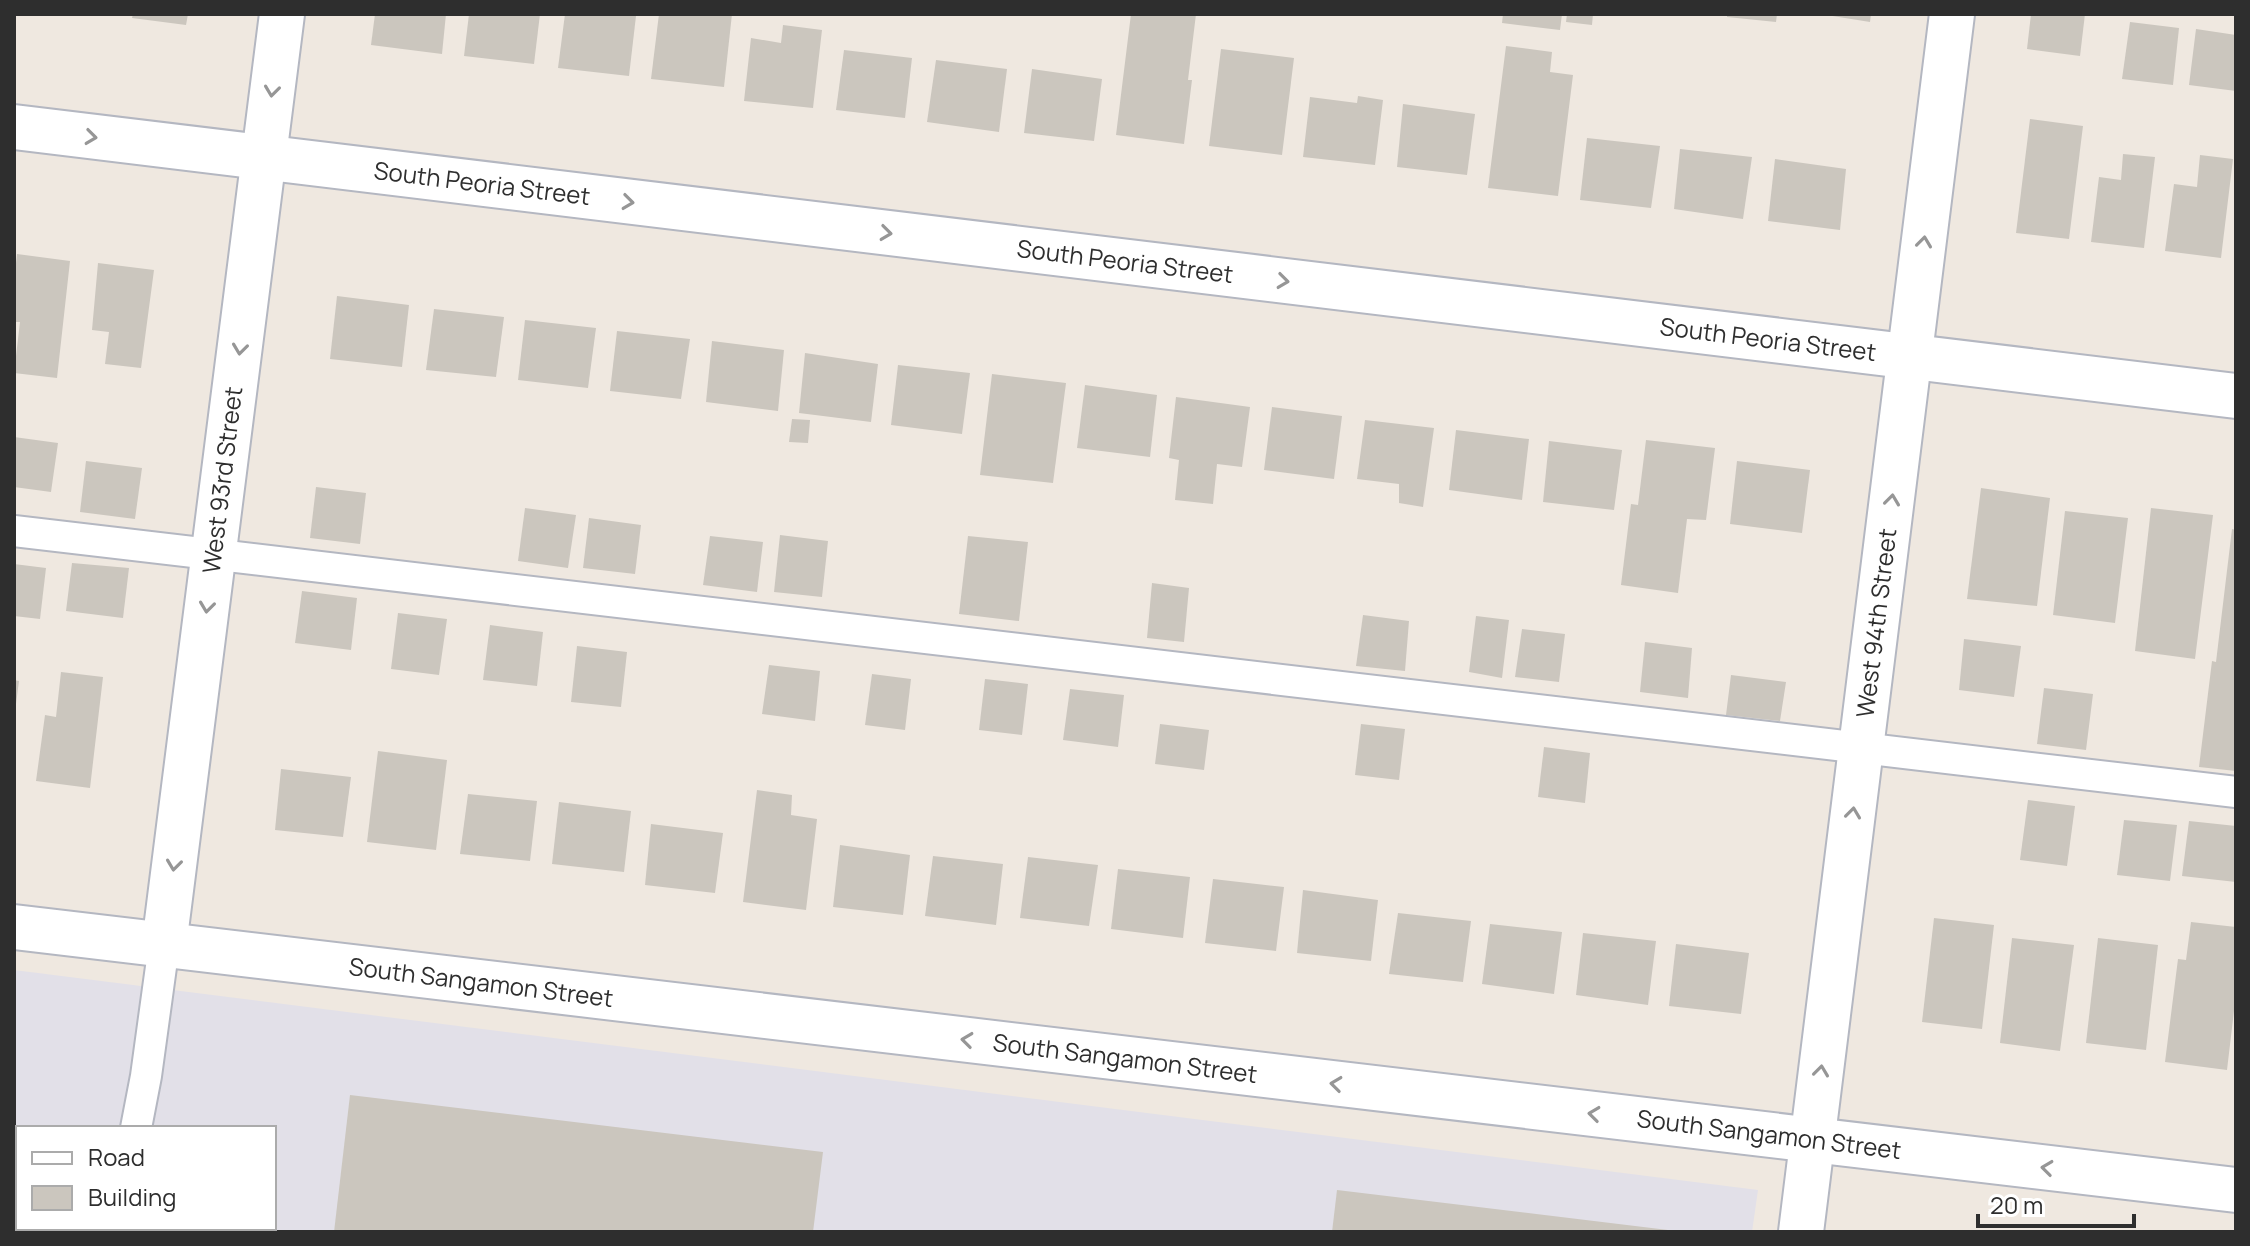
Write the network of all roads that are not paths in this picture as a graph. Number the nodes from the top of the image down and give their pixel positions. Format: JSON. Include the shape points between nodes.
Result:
{"nodes":[{"id":1,"x":282,"y":14,"type":"edge"},
{"id":2,"x":1952,"y":14,"type":"edge"},
{"id":3,"x":14,"y":127,"type":"edge"},
{"id":4,"x":264,"y":158,"type":"junction"},
{"id":5,"x":1910,"y":357,"type":"junction"},
{"id":6,"x":2236,"y":396,"type":"edge"},
{"id":7,"x":14,"y":531,"type":"edge"},
{"id":8,"x":214,"y":554,"type":"junction"},
{"id":9,"x":1861,"y":749,"type":"junction"},
{"id":10,"x":2236,"y":792,"type":"edge"},
{"id":11,"x":14,"y":927,"type":"edge"},
{"id":12,"x":164,"y":945,"type":"junction"},
{"id":13,"x":136,"y":1126,"type":"edge"},
{"id":14,"x":1812,"y":1140,"type":"junction"},
{"id":15,"x":2236,"y":1190,"type":"edge"},
{"id":16,"x":1801,"y":1232,"type":"edge"}],
"edges":[{"from":1,"to":4,"type":"street","name":"West 93rd Street","one_way":true},
{"from":5,"to":2,"type":"street","name":"West 94th Street","one_way":true},
{"from":3,"to":4,"type":"street","name":"South Peoria Street","one_way":true},
{"from":4,"to":5,"type":"street","name":"South Peoria Street","one_way":true},
{"from":4,"to":8,"type":"street","name":"West 93rd Street","one_way":true},
{"from":5,"to":6,"type":"street","name":"South Peoria Street"},
{"from":9,"to":5,"type":"street","name":"West 94th Street","one_way":true},
{"from":7,"to":8,"type":"lane"},
{"from":8,"to":9,"type":"lane"},
{"from":8,"to":12,"type":"street","name":"West 93rd Street","one_way":true},
{"from":9,"to":10,"type":"lane"},
{"from":14,"to":9,"type":"street","name":"West 94th Street","one_way":true},
{"from":11,"to":12,"type":"street","name":"South Sangamon Street"},
{"from":12,"to":13,"type":"lane"},
{"from":14,"to":12,"type":"street","name":"South Sangamon Street","one_way":true},
{"from":15,"to":14,"type":"street","name":"South Sangamon Street","one_way":true},
{"from":14,"to":16,"type":"street","name":"West 94th Street"}]}
